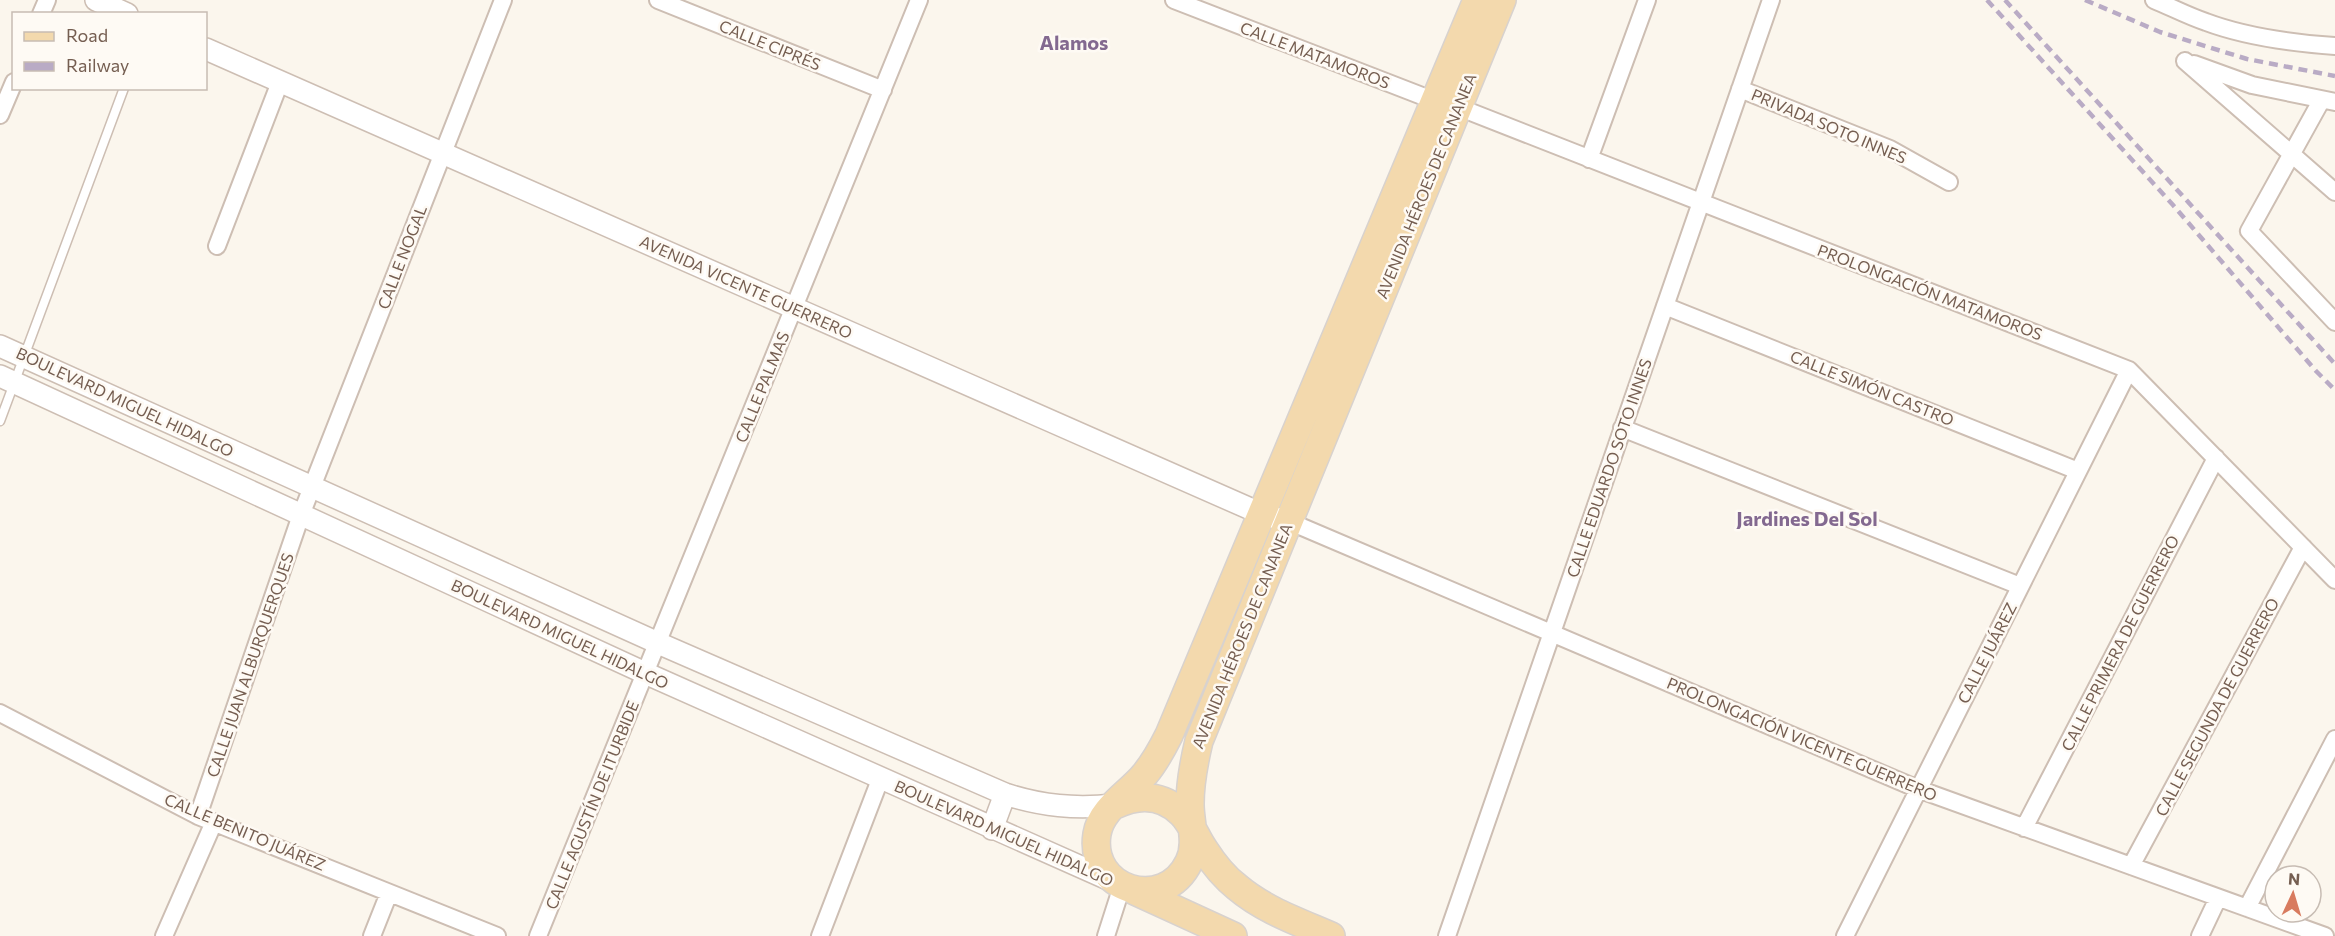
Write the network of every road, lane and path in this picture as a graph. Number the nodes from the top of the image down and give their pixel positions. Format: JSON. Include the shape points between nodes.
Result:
{"nodes":[{"id":1,"x":96,"y":0,"type":"edge"},
{"id":2,"x":503,"y":0,"type":"edge"},
{"id":3,"x":657,"y":0,"type":"edge"},
{"id":4,"x":920,"y":0,"type":"edge"},
{"id":5,"x":1174,"y":0,"type":"edge"},
{"id":6,"x":1477,"y":0,"type":"edge"},
{"id":7,"x":1502,"y":0,"type":"edge"},
{"id":8,"x":1647,"y":0,"type":"edge"},
{"id":9,"x":1771,"y":0,"type":"edge"},
{"id":10,"x":2154,"y":0,"type":"edge"},
{"id":11,"x":123,"y":12,"type":"edge"},
{"id":12,"x":2335,"y":46,"type":"edge"},
{"id":13,"x":207,"y":49,"type":"edge"},
{"id":14,"x":280,"y":82,"type":"junction"},
{"id":15,"x":12,"y":87,"type":"edge"},
{"id":16,"x":1740,"y":89,"type":"junction"},
{"id":17,"x":123,"y":90,"type":"edge"},
{"id":18,"x":883,"y":90,"type":"junction"},
{"id":19,"x":2328,"y":101,"type":"edge"},
{"id":20,"x":1446,"y":104,"type":"junction"},
{"id":21,"x":0,"y":115,"type":"edge"},
{"id":22,"x":443,"y":153,"type":"junction"},
{"id":23,"x":2292,"y":154,"type":"junction"},
{"id":24,"x":1589,"y":159,"type":"junction"},
{"id":25,"x":1949,"y":182,"type":"dead end"},
{"id":26,"x":2335,"y":192,"type":"edge"},
{"id":27,"x":1701,"y":202,"type":"junction"},
{"id":28,"x":217,"y":246,"type":"dead end"},
{"id":29,"x":1665,"y":306,"type":"junction"},
{"id":30,"x":794,"y":308,"type":"junction"},
{"id":31,"x":2335,"y":322,"type":"edge"},
{"id":32,"x":0,"y":345,"type":"edge"},
{"id":33,"x":24,"y":356,"type":"junction"},
{"id":34,"x":2129,"y":370,"type":"junction"},
{"id":35,"x":7,"y":379,"type":"edge"},
{"id":36,"x":0,"y":421,"type":"edge"},
{"id":37,"x":1622,"y":428,"type":"junction"},
{"id":38,"x":2216,"y":459,"type":"junction"},
{"id":39,"x":2078,"y":471,"type":"junction"},
{"id":40,"x":312,"y":488,"type":"junction"},
{"id":41,"x":301,"y":514,"type":"junction"},
{"id":42,"x":1262,"y":514,"type":"junction"},
{"id":43,"x":1288,"y":521,"type":"junction"},
{"id":44,"x":2303,"y":547,"type":"junction"},
{"id":45,"x":2335,"y":580,"type":"edge"},
{"id":46,"x":2020,"y":586,"type":"junction"},
{"id":47,"x":1552,"y":633,"type":"junction"},
{"id":48,"x":658,"y":643,"type":"junction"},
{"id":49,"x":645,"y":673,"type":"junction"},
{"id":50,"x":0,"y":713,"type":"edge"},
{"id":51,"x":2335,"y":739,"type":"edge"},
{"id":52,"x":881,"y":777,"type":"junction"},
{"id":53,"x":1918,"y":789,"type":"junction"},
{"id":54,"x":1005,"y":794,"type":"junction"},
{"id":55,"x":1114,"y":805,"type":"junction"},
{"id":56,"x":206,"y":819,"type":"junction"},
{"id":57,"x":1192,"y":827,"type":"junction"},
{"id":58,"x":2024,"y":828,"type":"junction"},
{"id":59,"x":992,"y":829,"type":"junction"},
{"id":60,"x":2131,"y":866,"type":"junction"},
{"id":61,"x":1122,"y":886,"type":"junction"},
{"id":62,"x":389,"y":893,"type":"junction"},
{"id":63,"x":2218,"y":898,"type":"junction"},
{"id":64,"x":2247,"y":908,"type":"junction"},
{"id":65,"x":164,"y":936,"type":"edge"},
{"id":66,"x":372,"y":936,"type":"edge"},
{"id":67,"x":497,"y":936,"type":"edge"},
{"id":68,"x":538,"y":936,"type":"edge"},
{"id":69,"x":820,"y":936,"type":"edge"},
{"id":70,"x":1106,"y":936,"type":"edge"},
{"id":71,"x":1233,"y":936,"type":"edge"},
{"id":72,"x":1331,"y":936,"type":"edge"},
{"id":73,"x":1447,"y":936,"type":"edge"},
{"id":74,"x":1845,"y":936,"type":"edge"},
{"id":75,"x":2200,"y":936,"type":"edge"},
{"id":76,"x":2325,"y":936,"type":"edge"}],
"edges":[{"from":1,"to":11,"type":"street"},
{"from":2,"to":22,"type":"street","name":"CALLE NOGAL"},
{"from":3,"to":18,"type":"street","name":"CALLE CIPRÉS"},
{"from":4,"to":18,"type":"street","name":"CALLE PALMAS"},
{"from":5,"to":20,"type":"street","name":"CALLE MATAMOROS"},
{"from":6,"to":20,"type":"main road","name":"AVENIDA HÉROES DE CANANEA"},
{"from":7,"to":20,"type":"main road","name":"AVENIDA HÉROES DE CANANEA"},
{"from":8,"to":24,"type":"street"},
{"from":9,"to":16,"type":"street","name":"CALLE EDUARDO SOTO INNES"},
{"from":10,"to":12,"type":"street","via":[[2230,29]]},
{"from":13,"to":14,"type":"street","name":"AVENIDA VICENTE GUERRERO"},
{"from":14,"to":22,"type":"street","name":"AVENIDA VICENTE GUERRERO"},
{"from":14,"to":28,"type":"street"},
{"from":15,"to":21,"type":"street"},
{"from":16,"to":25,"type":"street","name":"PRIVADA SOTO INNES","via":[[1890,149]]},
{"from":16,"to":27,"type":"street","name":"CALLE EDUARDO SOTO INNES"},
{"from":17,"to":33,"type":"lane"},
{"from":18,"to":30,"type":"street","name":"CALLE PALMAS"},
{"from":19,"to":23,"type":"street"},
{"from":19,"to":23,"type":"street","via":[[2252,85],[2185,61]]},
{"from":20,"to":24,"type":"street","name":"PROLONGACIÓN MATAMOROS"},
{"from":20,"to":42,"type":"main road","name":"AVENIDA HÉROES DE CANANEA"},
{"from":20,"to":43,"type":"main road","name":"AVENIDA HÉROES DE CANANEA"},
{"from":22,"to":30,"type":"street","name":"AVENIDA VICENTE GUERRERO"},
{"from":22,"to":40,"type":"street","name":"CALLE NOGAL"},
{"from":23,"to":26,"type":"street"},
{"from":23,"to":31,"type":"street","via":[[2249,231]]},
{"from":24,"to":27,"type":"street","name":"PROLONGACIÓN MATAMOROS"},
{"from":27,"to":29,"type":"street","name":"CALLE EDUARDO SOTO INNES"},
{"from":27,"to":34,"type":"street","name":"PROLONGACIÓN MATAMOROS"},
{"from":29,"to":37,"type":"street","name":"CALLE EDUARDO SOTO INNES"},
{"from":29,"to":39,"type":"street","name":"CALLE SIMÓN CASTRO"},
{"from":30,"to":42,"type":"street","name":"AVENIDA VICENTE GUERRERO"},
{"from":30,"to":48,"type":"street","name":"CALLE PALMAS"},
{"from":32,"to":33,"type":"street","name":"BOULEVARD MIGUEL HIDALGO"},
{"from":33,"to":35,"type":"lane"},
{"from":33,"to":40,"type":"street","name":"BOULEVARD MIGUEL HIDALGO"},
{"from":34,"to":38,"type":"street","name":"PROLONGACIÓN MATAMOROS"},
{"from":34,"to":39,"type":"street","name":"CALLE JUÁREZ"},
{"from":35,"to":36,"type":"lane"},
{"from":35,"to":41,"type":"street","name":"BOULEVARD MIGUEL HIDALGO"},
{"from":37,"to":46,"type":"street"},
{"from":37,"to":47,"type":"street","name":"CALLE EDUARDO SOTO INNES"},
{"from":38,"to":44,"type":"street","name":"PROLONGACIÓN MATAMOROS"},
{"from":38,"to":58,"type":"street","name":"CALLE PRIMERA DE GUERRERO"},
{"from":39,"to":46,"type":"street","name":"CALLE JUÁREZ"},
{"from":40,"to":41,"type":"street","name":"CALLE NOGAL"},
{"from":40,"to":48,"type":"street","name":"BOULEVARD MIGUEL HIDALGO"},
{"from":41,"to":49,"type":"street","name":"BOULEVARD MIGUEL HIDALGO"},
{"from":41,"to":56,"type":"street","name":"CALLE JUAN ALBURQUERQUES"},
{"from":42,"to":43,"type":"street","name":"AVENIDA VICENTE GUERRERO"},
{"from":42,"to":55,"type":"main road","name":"AVENIDA HÉROES DE CANANEA","via":[[1169,735],[1146,774]]},
{"from":43,"to":47,"type":"street","name":"PROLONGACIÓN VICENTE GUERRERO"},
{"from":43,"to":57,"type":"main road","name":"AVENIDA HÉROES DE CANANEA","via":[[1199,741],[1191,783]]},
{"from":44,"to":45,"type":"street","name":"PROLONGACIÓN MATAMOROS"},
{"from":44,"to":60,"type":"street","name":"CALLE SEGUNDA DE GUERRERO"},
{"from":46,"to":53,"type":"street","name":"CALLE JUÁREZ"},
{"from":47,"to":53,"type":"street","name":"PROLONGACIÓN VICENTE GUERRERO"},
{"from":47,"to":73,"type":"street","name":"CALLE EDUARDO SOTO INNES"},
{"from":48,"to":49,"type":"street","name":"CALLE PALMAS"},
{"from":48,"to":54,"type":"street","name":"BOULEVARD MIGUEL HIDALGO"},
{"from":49,"to":52,"type":"street","name":"BOULEVARD MIGUEL HIDALGO"},
{"from":49,"to":68,"type":"street","name":"CALLE AGUSTÍN DE ITURBIDE"},
{"from":50,"to":56,"type":"street","name":"CALLE BENITO JUÁREZ"},
{"from":51,"to":64,"type":"street"},
{"from":52,"to":59,"type":"street","name":"BOULEVARD MIGUEL HIDALGO"},
{"from":52,"to":69,"type":"street"},
{"from":53,"to":58,"type":"street","name":"PROLONGACIÓN VICENTE GUERRERO"},
{"from":53,"to":74,"type":"street","name":"CALLE JUÁREZ"},
{"from":54,"to":55,"type":"street","name":"BOULEVARD MIGUEL HIDALGO","via":[[1070,808]]},
{"from":54,"to":59,"type":"street"},
{"from":55,"to":57,"type":"main road","via":[[1127,799],[1157,799],[1183,814]]},
{"from":55,"to":61,"type":"main road","name":"AVENIDA HÉROES DE CANANEA","via":[[1097,832],[1096,848],[1110,877]]},
{"from":56,"to":62,"type":"street","name":"CALLE BENITO JUÁREZ"},
{"from":56,"to":65,"type":"street","name":"CALLE JUAN ALBURQUERQUES"},
{"from":57,"to":61,"type":"main road","name":"AVENIDA HÉROES DE CANANEA","via":[[1191,860],[1170,885],[1155,891]]},
{"from":57,"to":72,"type":"main road","via":[[1209,856],[1237,887],[1258,902]]},
{"from":58,"to":60,"type":"street","name":"PROLONGACIÓN VICENTE GUERRERO"},
{"from":59,"to":61,"type":"street","name":"BOULEVARD MIGUEL HIDALGO"},
{"from":60,"to":63,"type":"street","name":"PROLONGACIÓN VICENTE GUERRERO"},
{"from":61,"to":70,"type":"street"},
{"from":61,"to":71,"type":"main road"},
{"from":62,"to":66,"type":"street"},
{"from":62,"to":67,"type":"street","name":"CALLE BENITO JUÁREZ"},
{"from":63,"to":64,"type":"street","name":"PROLONGACIÓN VICENTE GUERRERO"},
{"from":63,"to":75,"type":"street"},
{"from":64,"to":76,"type":"street","name":"PROLONGACIÓN VICENTE GUERRERO"}]}
